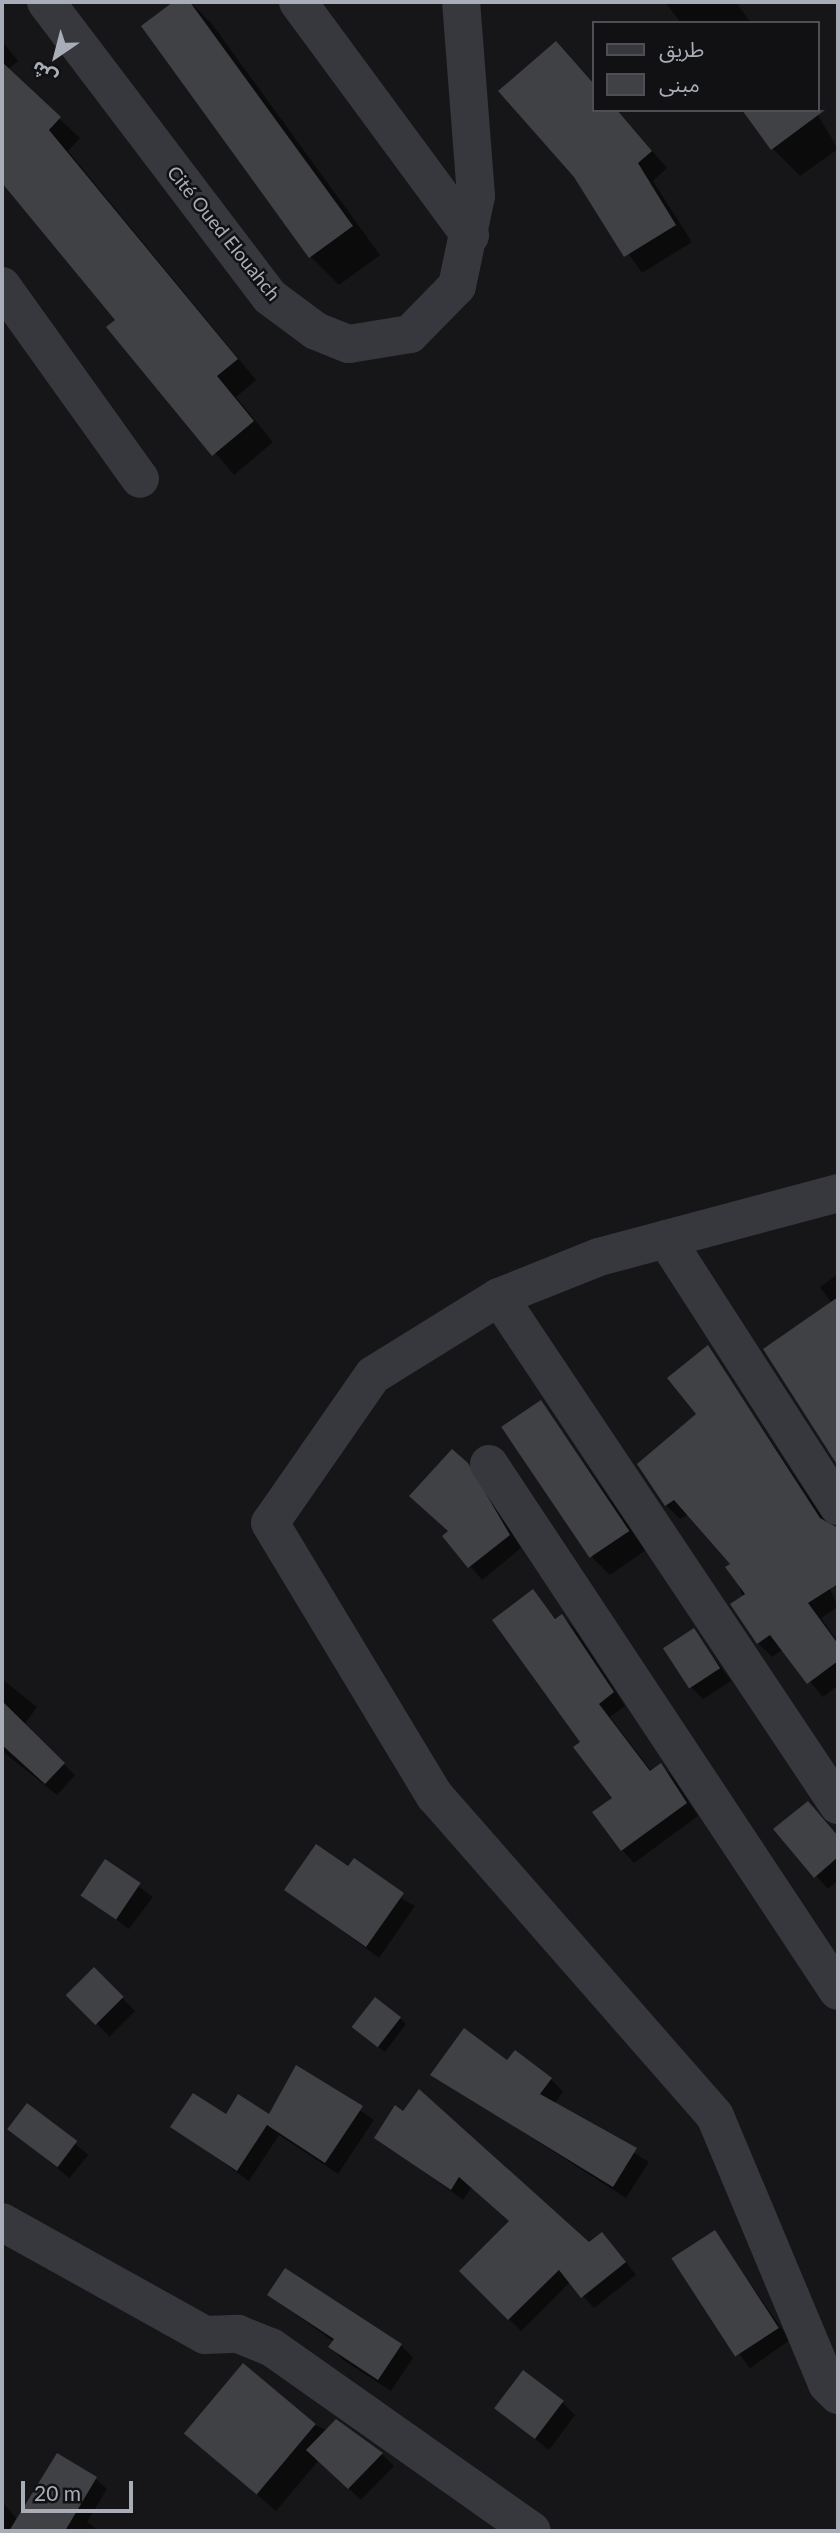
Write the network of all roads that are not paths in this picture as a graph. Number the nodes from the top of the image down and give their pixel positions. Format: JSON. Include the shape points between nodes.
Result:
{"nodes":[{"id":1,"x":46,"y":2,"type":"edge"},
{"id":2,"x":298,"y":2,"type":"edge"},
{"id":3,"x":461,"y":2,"type":"edge"},
{"id":4,"x":470,"y":235,"type":"junction"},
{"id":5,"x":2,"y":286,"type":"edge"},
{"id":6,"x":140,"y":479,"type":"dead end"},
{"id":7,"x":838,"y":1193,"type":"edge"},
{"id":8,"x":666,"y":1239,"type":"junction"},
{"id":9,"x":499,"y":1297,"type":"junction"},
{"id":10,"x":489,"y":1464,"type":"dead end"},
{"id":11,"x":838,"y":1506,"type":"edge"},
{"id":12,"x":838,"y":1805,"type":"edge"},
{"id":13,"x":838,"y":1991,"type":"edge"},
{"id":14,"x":2,"y":2222,"type":"edge"},
{"id":15,"x":838,"y":2395,"type":"edge"},
{"id":16,"x":532,"y":2531,"type":"edge"}],
"edges":[{"from":1,"to":4,"type":"street","name":"Cité Oued Elouahch","via":[[270,297],[316,331],[349,344],[410,334],[457,286]]},
{"from":2,"to":4,"type":"street"},
{"from":3,"to":4,"type":"street","name":"Cité Oued Elouahch","via":[[475,196]]},
{"from":5,"to":6,"type":"street"},
{"from":7,"to":8,"type":"street"},
{"from":8,"to":9,"type":"street","via":[[599,1257]]},
{"from":8,"to":11,"type":"street"},
{"from":9,"to":12,"type":"street"},
{"from":9,"to":15,"type":"street","via":[[373,1375],[270,1523],[435,1796],[715,2116],[827,2384]]},
{"from":10,"to":13,"type":"street"},
{"from":14,"to":16,"type":"street","via":[[205,2335],[237,2334],[271,2347]]}]}
